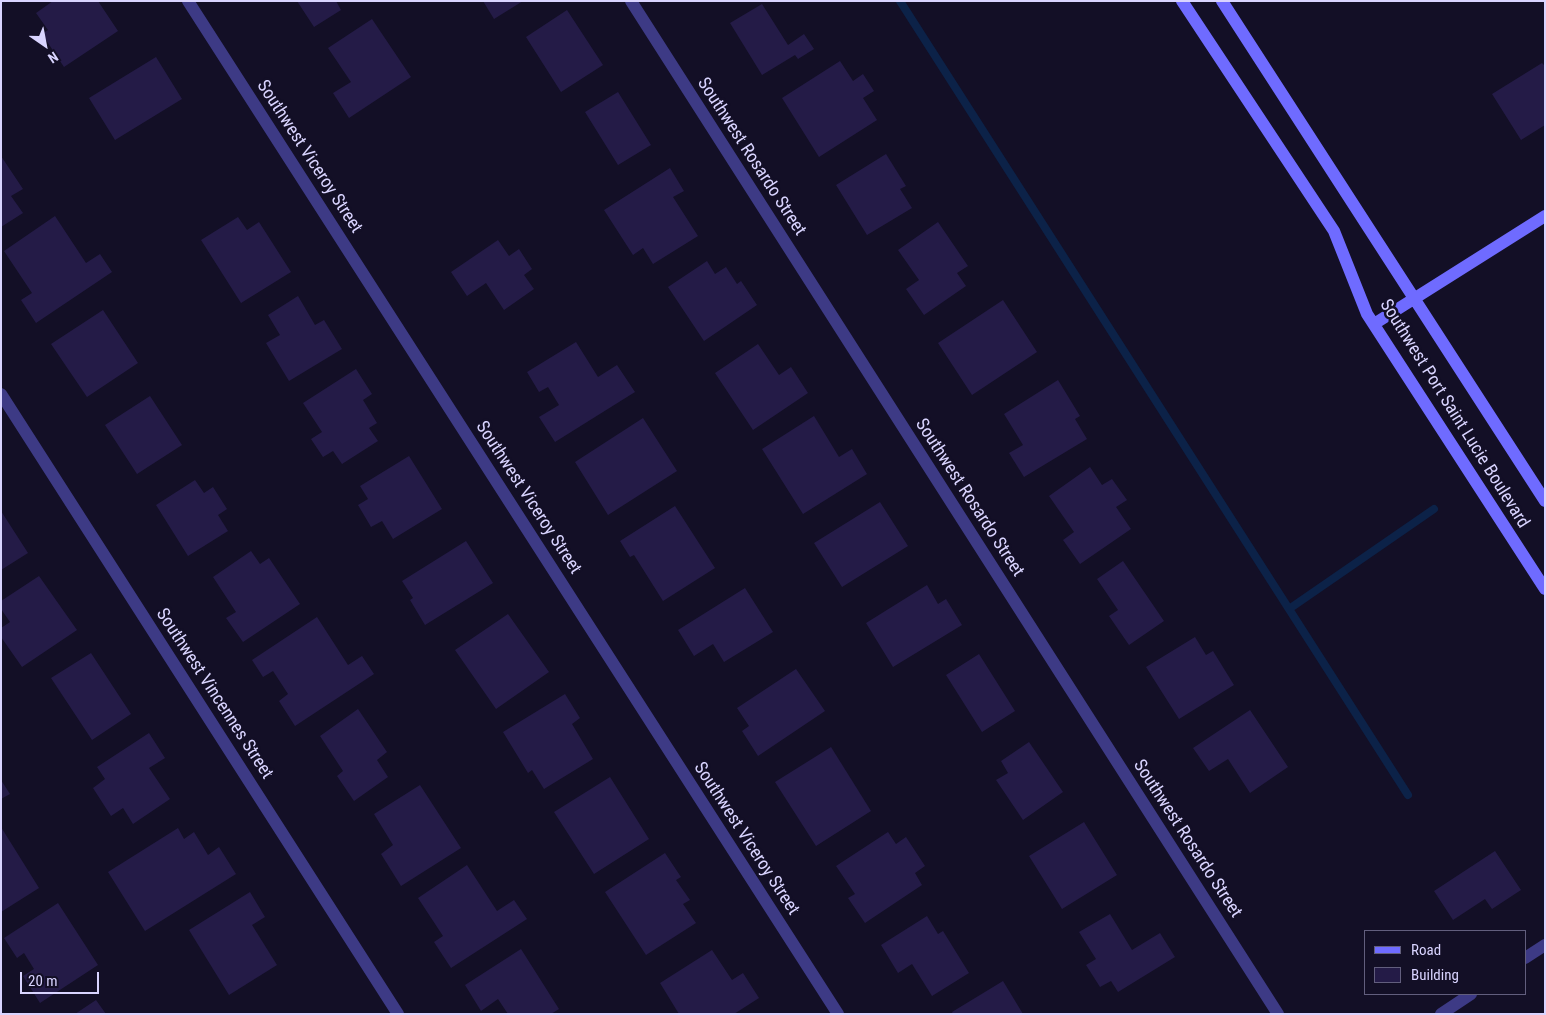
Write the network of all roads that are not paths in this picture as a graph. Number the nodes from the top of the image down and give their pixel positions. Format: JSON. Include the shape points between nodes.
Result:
{"nodes":[{"id":1,"x":188,"y":1,"type":"edge"},
{"id":2,"x":631,"y":1,"type":"edge"},
{"id":3,"x":1182,"y":1,"type":"edge"},
{"id":4,"x":1222,"y":1,"type":"edge"},
{"id":5,"x":1545,"y":216,"type":"edge"},
{"id":6,"x":1414,"y":298,"type":"junction"},
{"id":7,"x":1374,"y":324,"type":"junction"},
{"id":8,"x":1,"y":394,"type":"edge"},
{"id":9,"x":1545,"y":501,"type":"edge"},
{"id":10,"x":1545,"y":589,"type":"edge"},
{"id":11,"x":1545,"y":945,"type":"edge"},
{"id":12,"x":1526,"y":957,"type":"edge"},
{"id":13,"x":1470,"y":995,"type":"edge"},
{"id":14,"x":398,"y":1014,"type":"edge"},
{"id":15,"x":838,"y":1014,"type":"edge"},
{"id":16,"x":1278,"y":1014,"type":"edge"},
{"id":17,"x":1441,"y":1014,"type":"edge"}],
"edges":[{"from":1,"to":15,"type":"street","name":"Southwest Viceroy Street"},
{"from":2,"to":16,"type":"street","name":"Southwest Rosardo Street"},
{"from":3,"to":7,"type":"main road","name":"Southwest Port Saint Lucie Boulevard","via":[[1334,231]]},
{"from":4,"to":6,"type":"main road","name":"Southwest Port Saint Lucie Boulevard"},
{"from":5,"to":6,"type":"main road"},
{"from":6,"to":7,"type":"main road"},
{"from":6,"to":9,"type":"main road","name":"Southwest Port Saint Lucie Boulevard"},
{"from":7,"to":10,"type":"main road","name":"Southwest Port Saint Lucie Boulevard"},
{"from":8,"to":14,"type":"street","name":"Southwest Vincennes Street"},
{"from":11,"to":12,"type":"street"},
{"from":13,"to":17,"type":"street"}]}
